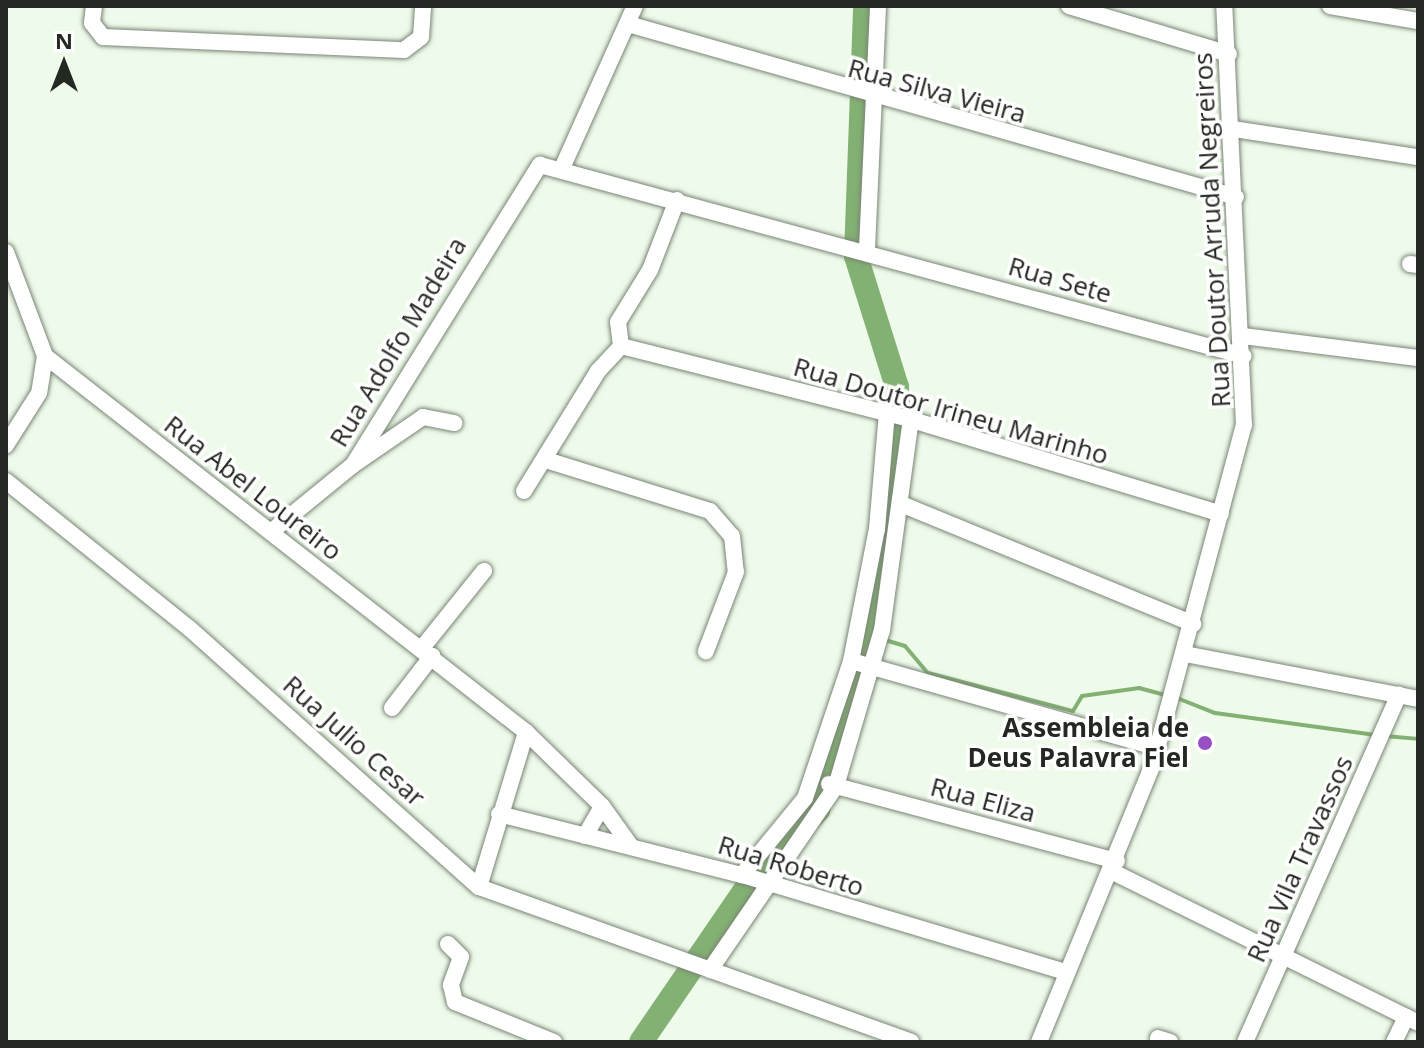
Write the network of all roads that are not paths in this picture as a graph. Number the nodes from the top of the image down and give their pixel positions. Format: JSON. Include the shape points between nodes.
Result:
{"nodes":[{"id":1,"x":94,"y":6,"type":"edge"},
{"id":2,"x":423,"y":6,"type":"edge"},
{"id":3,"x":635,"y":6,"type":"edge"},
{"id":4,"x":878,"y":6,"type":"edge"},
{"id":5,"x":1069,"y":6,"type":"edge"},
{"id":6,"x":1224,"y":6,"type":"edge"},
{"id":7,"x":1330,"y":6,"type":"edge"},
{"id":8,"x":1418,"y":21,"type":"edge"},
{"id":9,"x":628,"y":24,"type":"junction"},
{"id":10,"x":1229,"y":54,"type":"junction"},
{"id":11,"x":872,"y":99,"type":"junction"},
{"id":12,"x":1234,"y":129,"type":"junction"},
{"id":13,"x":1418,"y":157,"type":"edge"},
{"id":14,"x":555,"y":165,"type":"junction"},
{"id":15,"x":1236,"y":197,"type":"junction"},
{"id":16,"x":677,"y":200,"type":"junction"},
{"id":17,"x":866,"y":249,"type":"junction"},
{"id":18,"x":6,"y":252,"type":"edge"},
{"id":19,"x":10,"y":277,"type":"edge"},
{"id":20,"x":1243,"y":336,"type":"junction"},
{"id":21,"x":621,"y":346,"type":"junction"},
{"id":22,"x":45,"y":356,"type":"junction"},
{"id":23,"x":1244,"y":356,"type":"junction"},
{"id":24,"x":1418,"y":358,"type":"edge"},
{"id":25,"x":888,"y":413,"type":"junction"},
{"id":26,"x":910,"y":419,"type":"junction"},
{"id":27,"x":454,"y":423,"type":"dead end"},
{"id":28,"x":6,"y":445,"type":"edge"},
{"id":29,"x":546,"y":460,"type":"junction"},
{"id":30,"x":353,"y":465,"type":"junction"},
{"id":31,"x":6,"y":481,"type":"edge"},
{"id":32,"x":524,"y":491,"type":"dead end"},
{"id":33,"x":901,"y":504,"type":"junction"},
{"id":34,"x":1221,"y":514,"type":"junction"},
{"id":35,"x":272,"y":531,"type":"junction"},
{"id":36,"x":484,"y":571,"type":"dead end"},
{"id":37,"x":1193,"y":624,"type":"junction"},
{"id":38,"x":706,"y":651,"type":"dead end"},
{"id":39,"x":427,"y":652,"type":"junction"},
{"id":40,"x":1185,"y":654,"type":"junction"},
{"id":41,"x":852,"y":662,"type":"junction"},
{"id":42,"x":873,"y":670,"type":"junction"},
{"id":43,"x":1399,"y":695,"type":"junction"},
{"id":44,"x":1418,"y":699,"type":"edge"},
{"id":45,"x":392,"y":708,"type":"dead end"},
{"id":46,"x":526,"y":732,"type":"junction"},
{"id":47,"x":1158,"y":748,"type":"junction"},
{"id":48,"x":825,"y":782,"type":"junction"},
{"id":49,"x":602,"y":806,"type":"junction"},
{"id":50,"x":499,"y":814,"type":"junction"},
{"id":51,"x":585,"y":836,"type":"junction"},
{"id":52,"x":630,"y":845,"type":"junction"},
{"id":53,"x":1115,"y":867,"type":"junction"},
{"id":54,"x":745,"y":876,"type":"junction"},
{"id":55,"x":771,"y":886,"type":"junction"},
{"id":56,"x":479,"y":887,"type":"junction"},
{"id":57,"x":448,"y":944,"type":"dead end"},
{"id":58,"x":1285,"y":954,"type":"junction"},
{"id":59,"x":709,"y":969,"type":"junction"},
{"id":60,"x":1066,"y":972,"type":"junction"},
{"id":61,"x":1412,"y":1020,"type":"edge"},
{"id":62,"x":532,"y":1038,"type":"edge"},
{"id":63,"x":554,"y":1042,"type":"edge"},
{"id":64,"x":911,"y":1042,"type":"edge"},
{"id":65,"x":1039,"y":1042,"type":"edge"},
{"id":66,"x":1245,"y":1042,"type":"edge"},
{"id":67,"x":1394,"y":1042,"type":"edge"}],
"edges":[{"from":1,"to":2,"type":"street","via":[[92,23],[103,37],[404,50],[421,37]]},
{"from":3,"to":9,"type":"street"},
{"from":4,"to":11,"type":"street"},
{"from":5,"to":10,"type":"street"},
{"from":6,"to":10,"type":"street","name":"Rua Doutor Arruda Negreiros"},
{"from":7,"to":8,"type":"street"},
{"from":9,"to":11,"type":"street","name":"Rua Silva Vieira"},
{"from":9,"to":14,"type":"street"},
{"from":10,"to":12,"type":"street","name":"Rua Doutor Arruda Negreiros"},
{"from":11,"to":15,"type":"street","name":"Rua Silva Vieira"},
{"from":11,"to":17,"type":"street"},
{"from":12,"to":13,"type":"street"},
{"from":12,"to":15,"type":"street","name":"Rua Doutor Arruda Negreiros"},
{"from":14,"to":16,"type":"street"},
{"from":14,"to":30,"type":"street","name":"Rua Adolfo Madeira","via":[[533,171]]},
{"from":15,"to":20,"type":"street","name":"Rua Doutor Arruda Negreiros"},
{"from":16,"to":17,"type":"street","name":"Rua Sete"},
{"from":16,"to":21,"type":"street","via":[[650,270],[618,322]]},
{"from":17,"to":23,"type":"street","name":"Rua Sete"},
{"from":18,"to":19,"type":"street"},
{"from":19,"to":22,"type":"street"},
{"from":20,"to":23,"type":"street","name":"Rua Doutor Arruda Negreiros"},
{"from":20,"to":24,"type":"street"},
{"from":21,"to":25,"type":"street","name":"Rua Doutor Irineu Marinho"},
{"from":21,"to":29,"type":"street","via":[[598,371]]},
{"from":22,"to":28,"type":"street","via":[[39,393]]},
{"from":22,"to":35,"type":"street","name":"Rua Abel Loureiro"},
{"from":23,"to":34,"type":"street","name":"Rua Doutor Arruda Negreiros","via":[[1244,425]]},
{"from":25,"to":26,"type":"street","name":"Rua Doutor Irineu Marinho"},
{"from":25,"to":41,"type":"street","via":[[877,529]]},
{"from":26,"to":33,"type":"street"},
{"from":26,"to":34,"type":"street","name":"Rua Doutor Irineu Marinho"},
{"from":27,"to":30,"type":"street","via":[[423,417]]},
{"from":29,"to":32,"type":"street"},
{"from":29,"to":38,"type":"street","via":[[710,511],[732,536],[736,572]]},
{"from":30,"to":35,"type":"street","name":"Rua Adolfo Madeira"},
{"from":31,"to":56,"type":"street","name":"Rua Julio Cesar","via":[[189,628]]},
{"from":33,"to":37,"type":"street"},
{"from":33,"to":42,"type":"street"},
{"from":34,"to":37,"type":"street","name":"Rua Doutor Arruda Negreiros"},
{"from":35,"to":39,"type":"street","name":"Rua Abel Loureiro"},
{"from":36,"to":39,"type":"street"},
{"from":37,"to":40,"type":"street","name":"Rua Doutor Arruda Negreiros"},
{"from":39,"to":45,"type":"street"},
{"from":39,"to":46,"type":"street","name":"Rua Abel Loureiro"},
{"from":40,"to":43,"type":"street"},
{"from":40,"to":47,"type":"street","name":"Rua Doutor Arruda Negreiros"},
{"from":41,"to":42,"type":"street"},
{"from":41,"to":48,"type":"street"},
{"from":42,"to":47,"type":"street"},
{"from":42,"to":48,"type":"street"},
{"from":43,"to":44,"type":"street"},
{"from":43,"to":58,"type":"street","name":"Rua Vila Travassos"},
{"from":46,"to":49,"type":"street","name":"Rua Abel Loureiro"},
{"from":46,"to":50,"type":"street"},
{"from":47,"to":53,"type":"street","name":"Rua Doutor Arruda Negreiros"},
{"from":48,"to":53,"type":"street","name":"Rua Eliza"},
{"from":48,"to":54,"type":"street"},
{"from":48,"to":55,"type":"street"},
{"from":49,"to":51,"type":"street"},
{"from":49,"to":52,"type":"street","name":"Rua Abel Loureiro"},
{"from":50,"to":51,"type":"street","name":"Rua Roberto"},
{"from":50,"to":56,"type":"street"},
{"from":51,"to":52,"type":"street","name":"Rua Roberto"},
{"from":52,"to":54,"type":"street","name":"Rua Roberto"},
{"from":53,"to":58,"type":"street","name":"Rua Eliza"},
{"from":53,"to":60,"type":"street","name":"Rua Doutor Arruda Negreiros"},
{"from":54,"to":55,"type":"street","name":"Rua Roberto"},
{"from":55,"to":59,"type":"street"},
{"from":55,"to":60,"type":"street","name":"Rua Roberto"},
{"from":56,"to":59,"type":"street","name":"Rua Julio Cesar"},
{"from":57,"to":62,"type":"street","via":[[461,957],[451,985],[455,1002]]},
{"from":58,"to":61,"type":"street","name":"Rua Eliza"},
{"from":58,"to":66,"type":"street","name":"Rua Vila Travassos"},
{"from":59,"to":64,"type":"street","name":"Rua Julio Cesar"},
{"from":60,"to":65,"type":"street","name":"Rua Doutor Arruda Negreiros"},
{"from":61,"to":67,"type":"street"},
{"from":62,"to":63,"type":"street"}]}
